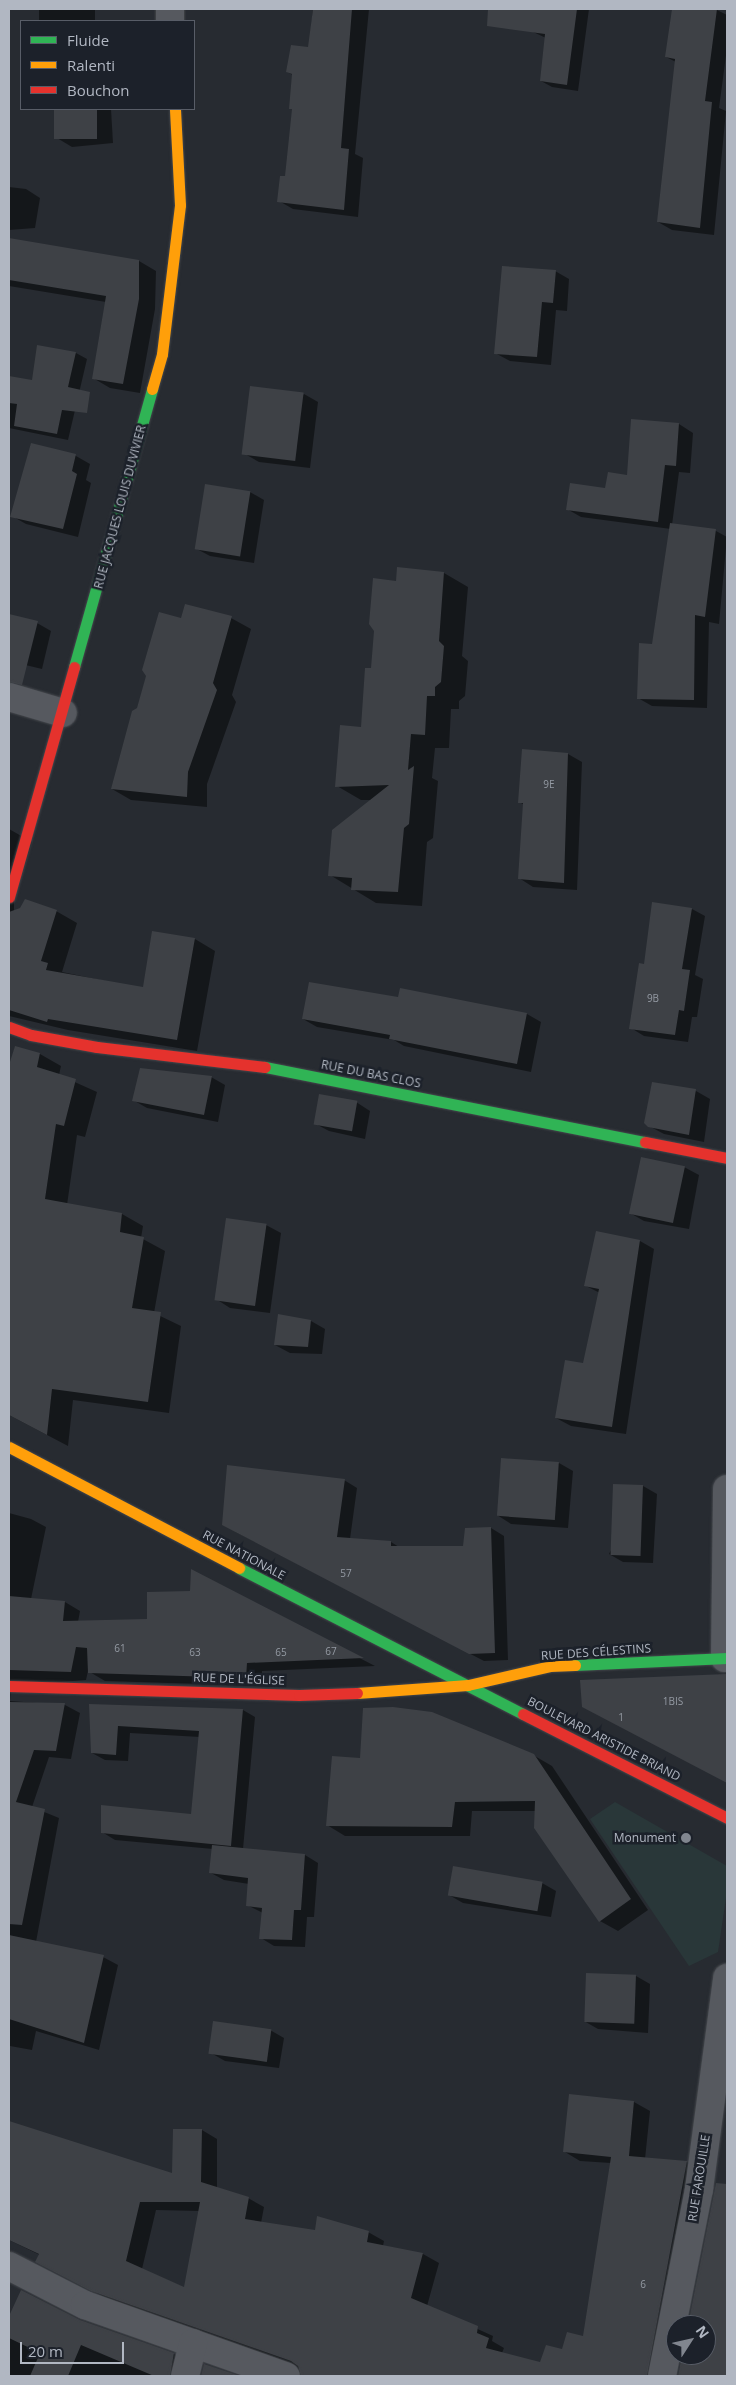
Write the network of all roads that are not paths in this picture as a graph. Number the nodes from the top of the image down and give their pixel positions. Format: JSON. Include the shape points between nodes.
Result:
{"nodes":[{"id":1,"x":175,"y":110,"type":"edge"},
{"id":2,"x":9,"y":697,"type":"edge"},
{"id":3,"x":63,"y":713,"type":"junction"},
{"id":4,"x":9,"y":897,"type":"edge"},
{"id":5,"x":9,"y":1027,"type":"edge"},
{"id":6,"x":727,"y":1158,"type":"edge"},
{"id":7,"x":9,"y":1447,"type":"edge"},
{"id":8,"x":727,"y":1489,"type":"edge"},
{"id":9,"x":726,"y":1658,"type":"edge"},
{"id":10,"x":468,"y":1685,"type":"junction"},
{"id":11,"x":9,"y":1686,"type":"edge"},
{"id":12,"x":727,"y":1818,"type":"edge"},
{"id":13,"x":727,"y":1978,"type":"edge"},
{"id":14,"x":9,"y":2266,"type":"edge"},
{"id":15,"x":193,"y":2343,"type":"junction"},
{"id":16,"x":185,"y":2376,"type":"edge"},
{"id":17,"x":286,"y":2376,"type":"edge"},
{"id":18,"x":662,"y":2376,"type":"edge"}],
"edges":[{"from":1,"to":3,"type":"street","name":"RUE JACQUES LOUIS DUVIVIER","via":[[180,205],[162,354]]},
{"from":2,"to":3,"type":"street"},
{"from":3,"to":4,"type":"street","name":"RUE JACQUES LOUIS DUVIVIER"},
{"from":5,"to":6,"type":"street","name":"RUE DU BAS CLOS","via":[[31,1035],[97,1047],[248,1064]]},
{"from":7,"to":10,"type":"street","name":"RUE NATIONALE"},
{"from":8,"to":9,"type":"street"},
{"from":9,"to":10,"type":"street","name":"RUE DES CÉLESTINS","via":[[550,1666]]},
{"from":10,"to":11,"type":"street","name":"RUE DE L'ÉGLISE","via":[[418,1691],[299,1695]]},
{"from":10,"to":12,"type":"street","name":"BOULEVARD ARISTIDE BRIAND"},
{"from":13,"to":18,"type":"street","name":"RUE FAROUILLE","via":[[699,2189]]},
{"from":14,"to":15,"type":"street","via":[[85,2304]]},
{"from":15,"to":16,"type":"street"},
{"from":15,"to":17,"type":"street"}]}
